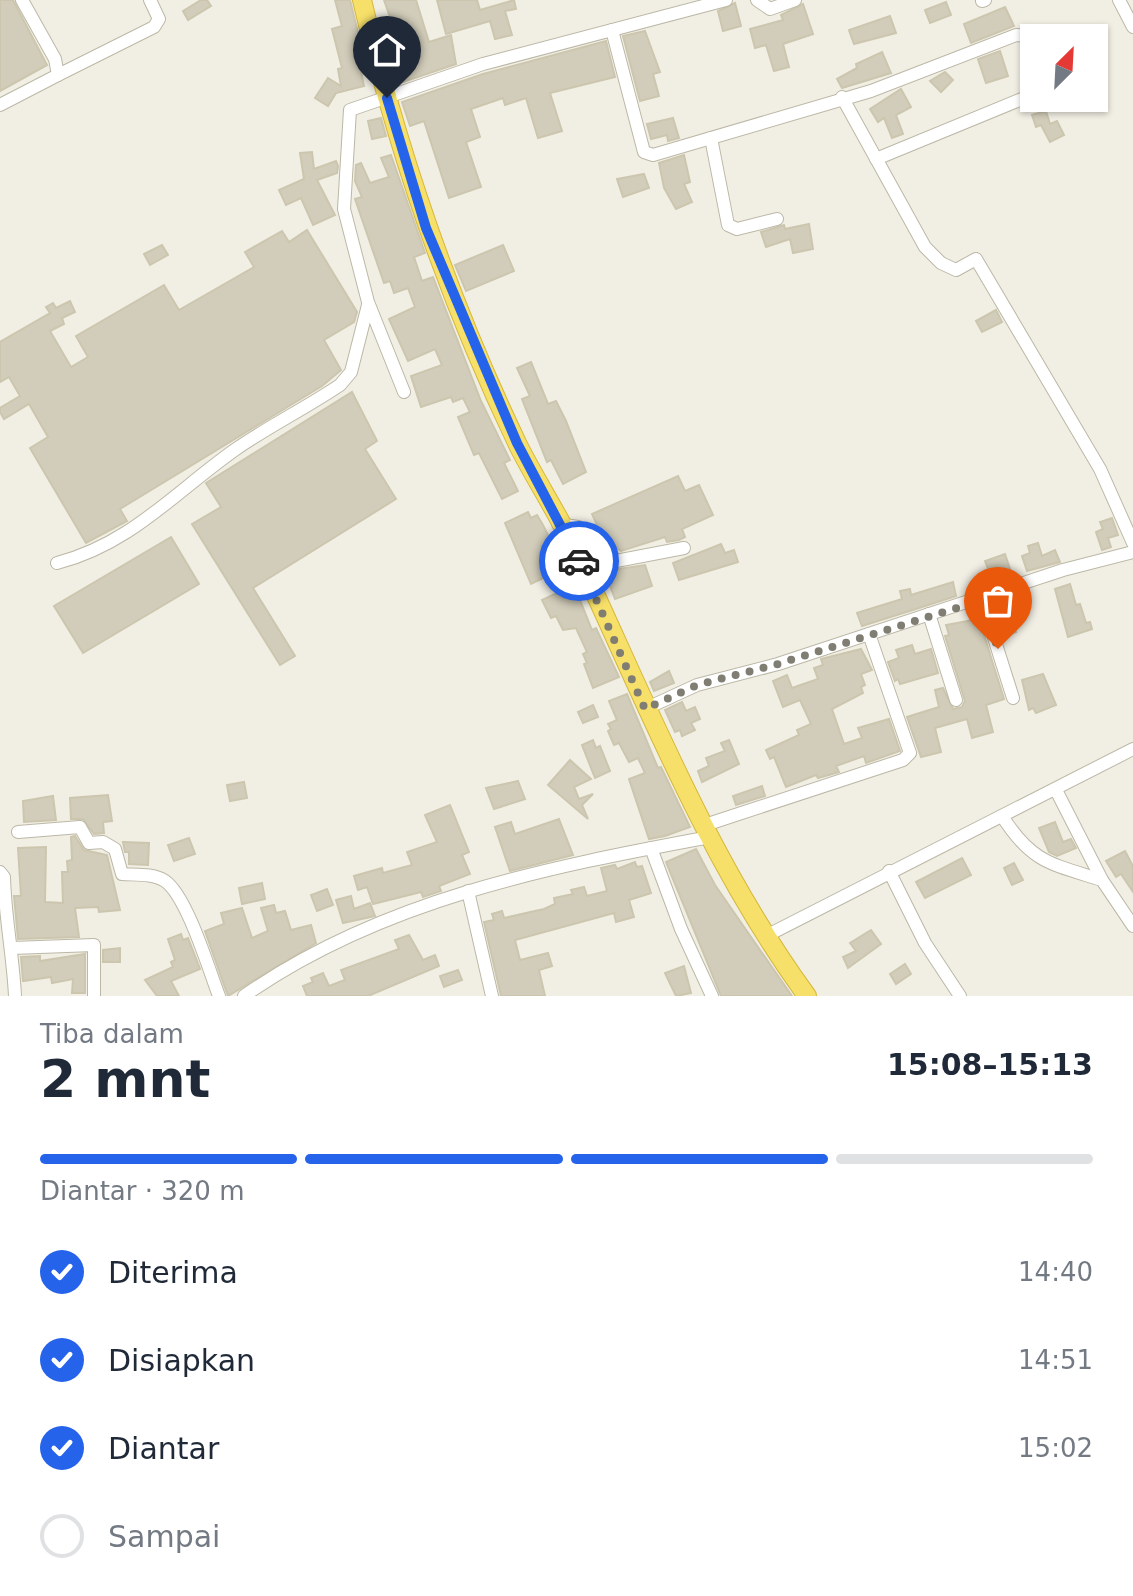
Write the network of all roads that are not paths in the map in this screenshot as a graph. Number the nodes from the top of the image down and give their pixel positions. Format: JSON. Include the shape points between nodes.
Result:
{"nodes":[{"id":1,"x":22,"y":0,"type":"edge"},
{"id":2,"x":150,"y":0,"type":"edge"},
{"id":3,"x":362,"y":0,"type":"edge"},
{"id":4,"x":726,"y":0,"type":"edge"},
{"id":5,"x":757,"y":0,"type":"edge"},
{"id":6,"x":795,"y":0,"type":"edge"},
{"id":7,"x":1119,"y":0,"type":"edge"},
{"id":8,"x":688,"y":4,"type":"edge"},
{"id":9,"x":1133,"y":27,"type":"edge"},
{"id":10,"x":612,"y":30,"type":"junction"},
{"id":11,"x":1020,"y":35,"type":"edge"},
{"id":12,"x":58,"y":75,"type":"junction"},
{"id":13,"x":842,"y":97,"type":"junction"},
{"id":14,"x":387,"y":98,"type":"junction"},
{"id":15,"x":1020,"y":100,"type":"edge"},
{"id":16,"x":0,"y":105,"type":"edge"},
{"id":17,"x":711,"y":138,"type":"junction"},
{"id":18,"x":876,"y":159,"type":"junction"},
{"id":19,"x":777,"y":219,"type":"dead end"},
{"id":20,"x":368,"y":302,"type":"junction"},
{"id":21,"x":404,"y":392,"type":"dead end"},
{"id":22,"x":558,"y":524,"type":"junction"},
{"id":23,"x":1133,"y":543,"type":"edge"},
{"id":24,"x":684,"y":548,"type":"dead end"},
{"id":25,"x":1133,"y":552,"type":"edge"},
{"id":26,"x":57,"y":563,"type":"dead end"},
{"id":27,"x":982,"y":600,"type":"junction"},
{"id":28,"x":929,"y":614,"type":"junction"},
{"id":29,"x":869,"y":634,"type":"junction"},
{"id":30,"x":1013,"y":698,"type":"dead end"},
{"id":31,"x":956,"y":700,"type":"dead end"},
{"id":32,"x":645,"y":709,"type":"junction"},
{"id":33,"x":1133,"y":749,"type":"edge"},
{"id":34,"x":1056,"y":790,"type":"junction"},
{"id":35,"x":1002,"y":816,"type":"junction"},
{"id":36,"x":707,"y":831,"type":"junction"},
{"id":37,"x":18,"y":832,"type":"dead end"},
{"id":38,"x":651,"y":848,"type":"junction"},
{"id":39,"x":889,"y":871,"type":"junction"},
{"id":40,"x":0,"y":872,"type":"edge"},
{"id":41,"x":1102,"y":880,"type":"junction"},
{"id":42,"x":468,"y":891,"type":"junction"},
{"id":43,"x":1133,"y":926,"type":"edge"},
{"id":44,"x":764,"y":937,"type":"junction"},
{"id":45,"x":12,"y":948,"type":"junction"},
{"id":46,"x":15,"y":996,"type":"edge"},
{"id":47,"x":94,"y":996,"type":"edge"},
{"id":48,"x":219,"y":996,"type":"edge"},
{"id":49,"x":244,"y":996,"type":"edge"},
{"id":50,"x":492,"y":996,"type":"edge"},
{"id":51,"x":712,"y":996,"type":"edge"},
{"id":52,"x":807,"y":996,"type":"edge"},
{"id":53,"x":960,"y":996,"type":"edge"}],
"edges":[{"from":1,"to":12,"type":"street","via":[[55,59]]},
{"from":2,"to":12,"type":"street","via":[[158,24]]},
{"from":3,"to":14,"type":"highway"},
{"from":4,"to":8,"type":"street"},
{"from":5,"to":6,"type":"street","via":[[770,9]]},
{"from":7,"to":9,"type":"street"},
{"from":8,"to":10,"type":"street"},
{"from":10,"to":14,"type":"street","via":[[455,72]]},
{"from":10,"to":17,"type":"street","via":[[644,152],[653,155]]},
{"from":11,"to":13,"type":"street"},
{"from":12,"to":16,"type":"street"},
{"from":13,"to":17,"type":"street"},
{"from":13,"to":18,"type":"street"},
{"from":14,"to":20,"type":"street","via":[[354,107],[348,115],[344,209]]},
{"from":14,"to":22,"type":"highway","via":[[426,228],[517,443]]},
{"from":15,"to":18,"type":"street"},
{"from":17,"to":19,"type":"street","via":[[728,225],[737,229]]},
{"from":18,"to":23,"type":"street","via":[[925,247],[956,270],[976,259],[1100,469]]},
{"from":20,"to":21,"type":"street"},
{"from":20,"to":26,"type":"street","via":[[354,362],[340,385],[236,449],[143,524],[108,545]]},
{"from":22,"to":24,"type":"street","via":[[578,527],[616,561]]},
{"from":22,"to":32,"type":"highway","via":[[571,542]]},
{"from":25,"to":27,"type":"street","via":[[1063,570]]},
{"from":27,"to":28,"type":"street"},
{"from":27,"to":30,"type":"street"},
{"from":28,"to":29,"type":"street"},
{"from":28,"to":31,"type":"street"},
{"from":29,"to":32,"type":"street","via":[[697,685]]},
{"from":29,"to":36,"type":"street","via":[[910,753],[903,760]]},
{"from":32,"to":36,"type":"highway"},
{"from":33,"to":34,"type":"street"},
{"from":34,"to":35,"type":"street"},
{"from":34,"to":41,"type":"street"},
{"from":35,"to":39,"type":"street"},
{"from":35,"to":41,"type":"street","via":[[1041,861]]},
{"from":36,"to":38,"type":"street"},
{"from":36,"to":44,"type":"highway"},
{"from":37,"to":48,"type":"street","via":[[80,827],[89,843],[103,842],[115,849],[122,874],[165,881],[192,924]]},
{"from":38,"to":42,"type":"street"},
{"from":38,"to":51,"type":"street"},
{"from":39,"to":44,"type":"street"},
{"from":39,"to":53,"type":"street","via":[[925,943]]},
{"from":40,"to":45,"type":"street"},
{"from":41,"to":43,"type":"street"},
{"from":42,"to":49,"type":"street","via":[[350,936]]},
{"from":42,"to":50,"type":"street"},
{"from":44,"to":52,"type":"highway"},
{"from":45,"to":46,"type":"street"},
{"from":45,"to":47,"type":"street","via":[[94,945]]}]}
